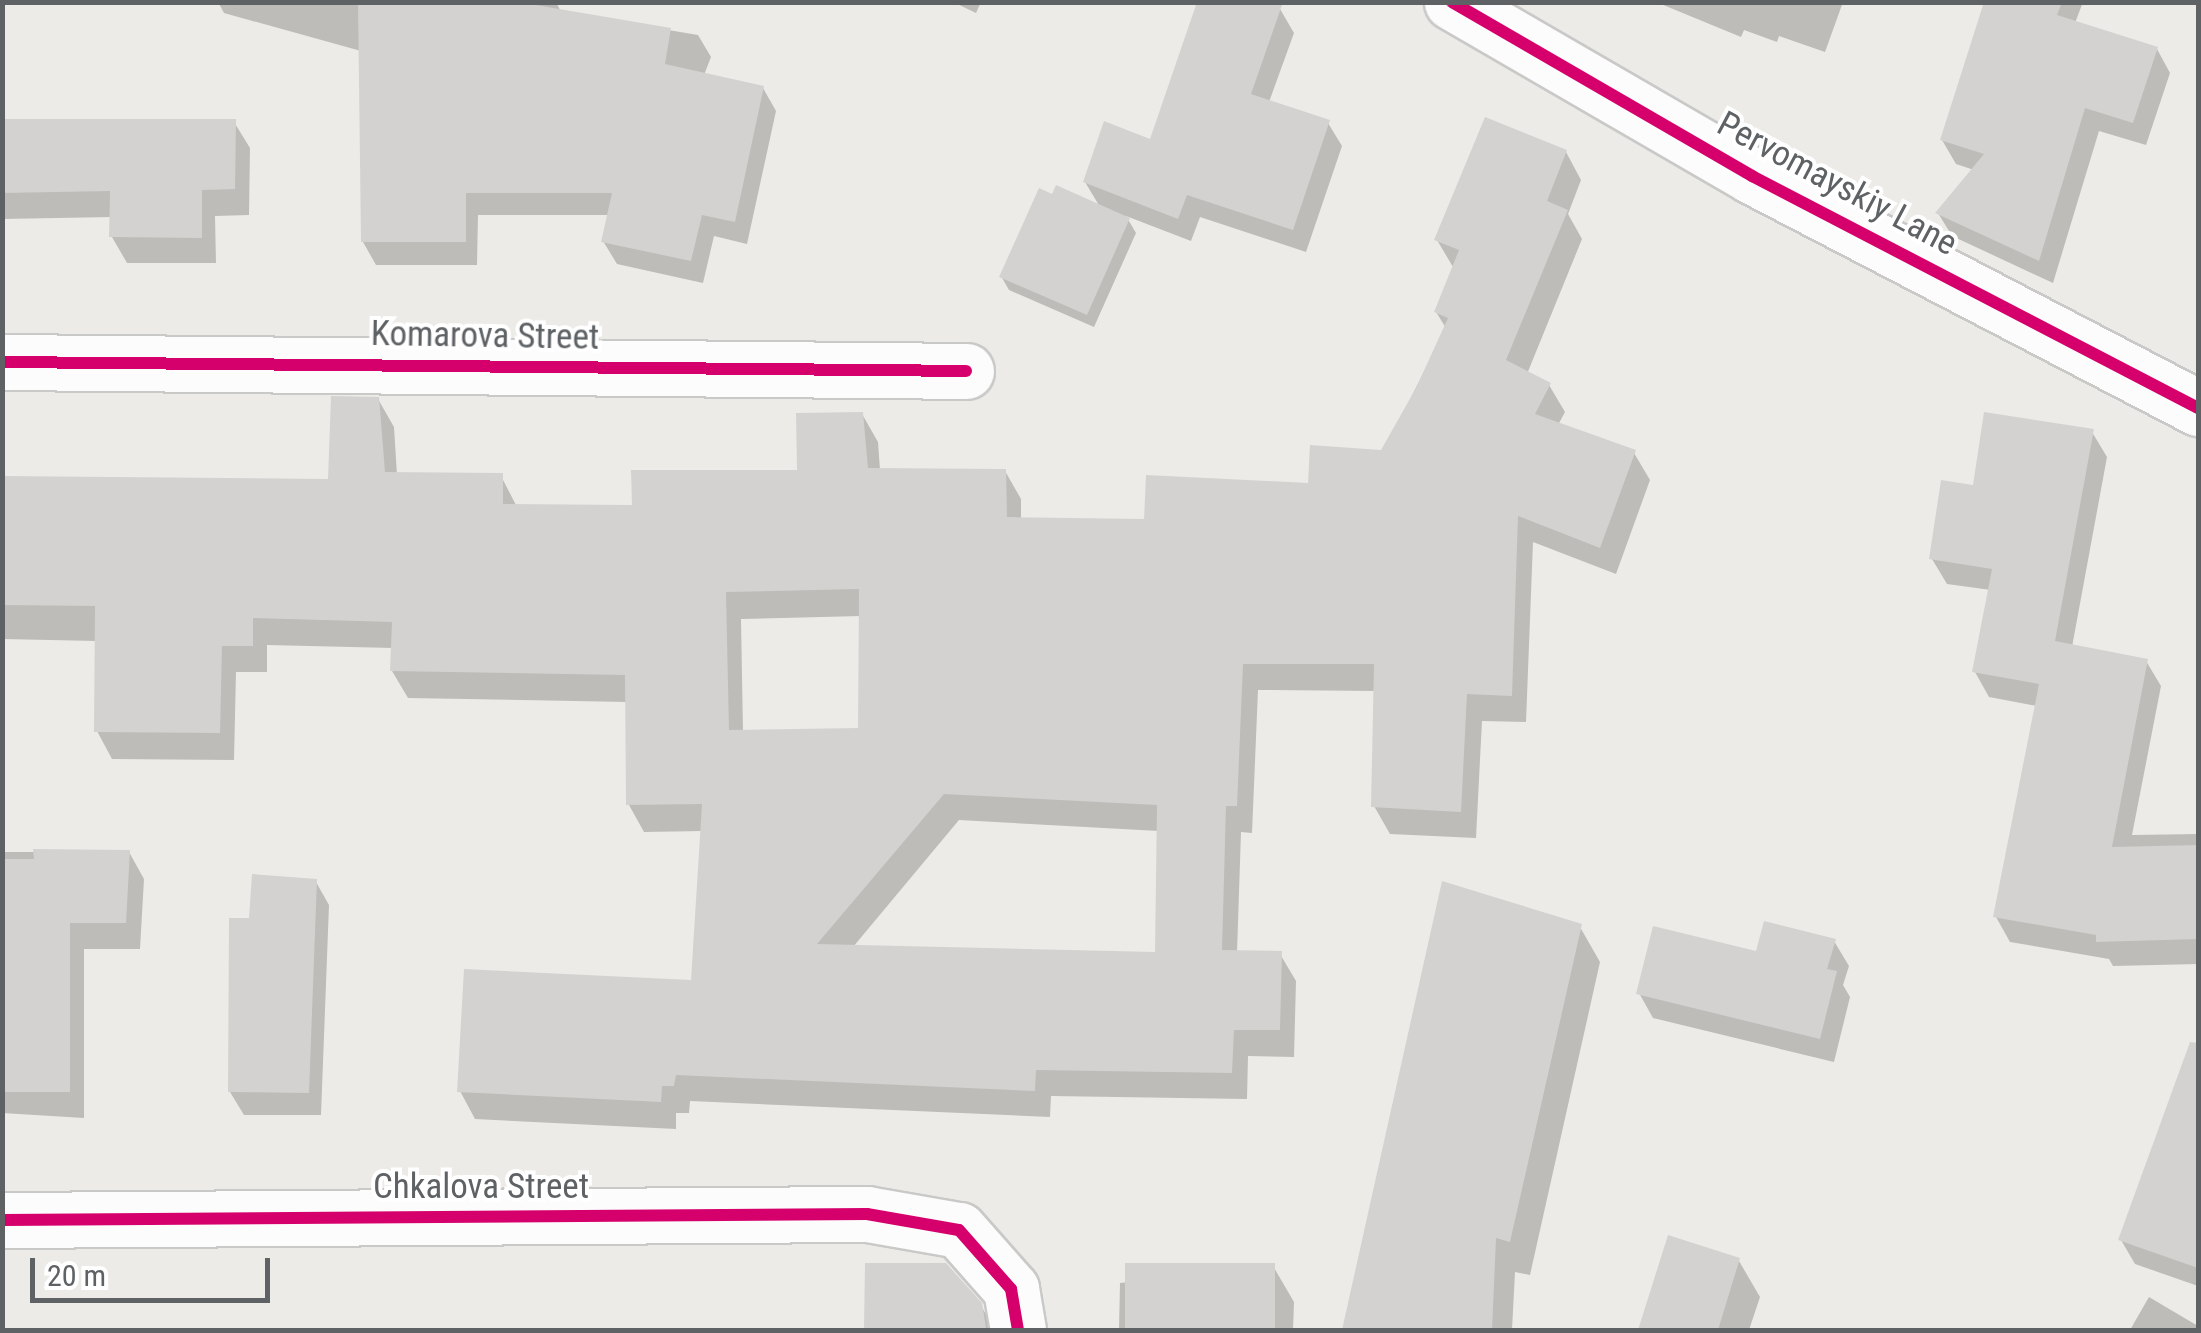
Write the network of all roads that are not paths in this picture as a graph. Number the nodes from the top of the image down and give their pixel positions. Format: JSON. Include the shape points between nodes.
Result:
{"nodes":[{"id":1,"x":1452,"y":2,"type":"edge"},
{"id":2,"x":2,"y":362,"type":"edge"},
{"id":3,"x":966,"y":371,"type":"dead end"},
{"id":4,"x":2198,"y":408,"type":"edge"},
{"id":5,"x":2,"y":1220,"type":"edge"},
{"id":6,"x":1018,"y":1330,"type":"edge"}],
"edges":[{"from":1,"to":4,"type":"street","name":"Pervomayskiy Lane","via":[[1752,176]]},
{"from":2,"to":3,"type":"street","name":"Komarova Street"},
{"from":5,"to":6,"type":"street","name":"Chkalova Street","via":[[867,1214],[959,1230],[1011,1289]]}]}
